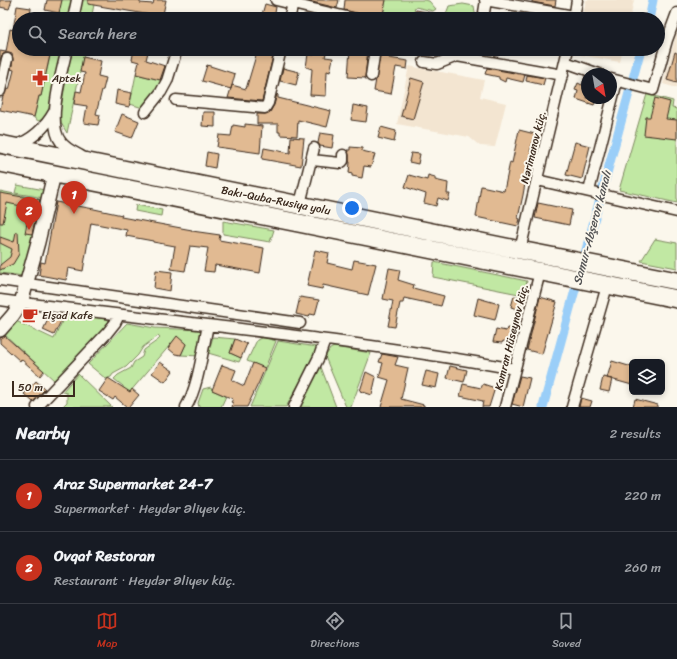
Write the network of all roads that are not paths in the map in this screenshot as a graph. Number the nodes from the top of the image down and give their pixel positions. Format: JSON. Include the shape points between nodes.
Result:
{"nodes":[{"id":1,"x":77,"y":0,"type":"edge"},
{"id":2,"x":276,"y":0,"type":"edge"},
{"id":3,"x":486,"y":0,"type":"edge"},
{"id":4,"x":577,"y":0,"type":"edge"},
{"id":5,"x":293,"y":2,"type":"edge"},
{"id":6,"x":74,"y":12,"type":"edge"},
{"id":7,"x":291,"y":12,"type":"edge"},
{"id":8,"x":329,"y":12,"type":"edge"},
{"id":9,"x":484,"y":12,"type":"edge"},
{"id":10,"x":545,"y":12,"type":"edge"},
{"id":11,"x":575,"y":12,"type":"edge"},
{"id":12,"x":677,"y":13,"type":"edge"},
{"id":13,"x":665,"y":48,"type":"edge"},
{"id":14,"x":66,"y":56,"type":"edge"},
{"id":15,"x":175,"y":56,"type":"edge"},
{"id":16,"x":278,"y":56,"type":"edge"},
{"id":17,"x":374,"y":56,"type":"edge"},
{"id":18,"x":457,"y":56,"type":"edge"},
{"id":19,"x":484,"y":56,"type":"edge"},
{"id":20,"x":567,"y":56,"type":"edge"},
{"id":21,"x":663,"y":56,"type":"edge"},
{"id":22,"x":7,"y":59,"type":"dead end"},
{"id":23,"x":424,"y":62,"type":"dead end"},
{"id":24,"x":566,"y":62,"type":"junction"},
{"id":25,"x":582,"y":68,"type":"edge"},
{"id":26,"x":563,"y":75,"type":"junction"},
{"id":27,"x":371,"y":76,"type":"dead end"},
{"id":28,"x":617,"y":81,"type":"edge"},
{"id":29,"x":0,"y":91,"type":"edge"},
{"id":30,"x":176,"y":100,"type":"dead end"},
{"id":31,"x":609,"y":104,"type":"edge"},
{"id":32,"x":54,"y":112,"type":"junction"},
{"id":33,"x":145,"y":112,"type":"dead end"},
{"id":34,"x":6,"y":145,"type":"edge"},
{"id":35,"x":314,"y":148,"type":"dead end"},
{"id":36,"x":343,"y":155,"type":"dead end"},
{"id":37,"x":312,"y":160,"type":"junction"},
{"id":38,"x":91,"y":162,"type":"junction"},
{"id":39,"x":0,"y":163,"type":"edge"},
{"id":40,"x":54,"y":174,"type":"junction"},
{"id":41,"x":537,"y":180,"type":"junction"},
{"id":42,"x":590,"y":191,"type":"junction"},
{"id":43,"x":300,"y":204,"type":"junction"},
{"id":44,"x":677,"y":212,"type":"edge"},
{"id":45,"x":520,"y":250,"type":"junction"},
{"id":46,"x":545,"y":273,"type":"junction"},
{"id":47,"x":0,"y":280,"type":"edge"},
{"id":48,"x":677,"y":281,"type":"edge"},
{"id":49,"x":27,"y":283,"type":"junction"},
{"id":50,"x":603,"y":285,"type":"junction"},
{"id":51,"x":677,"y":299,"type":"edge"},
{"id":52,"x":0,"y":300,"type":"edge"},
{"id":53,"x":21,"y":303,"type":"junction"},
{"id":54,"x":119,"y":315,"type":"junction"},
{"id":55,"x":300,"y":323,"type":"dead end"},
{"id":56,"x":208,"y":325,"type":"junction"},
{"id":57,"x":0,"y":330,"type":"edge"},
{"id":58,"x":325,"y":340,"type":"junction"},
{"id":59,"x":514,"y":369,"type":"junction"},
{"id":60,"x":37,"y":407,"type":"edge"},
{"id":61,"x":186,"y":407,"type":"edge"},
{"id":62,"x":294,"y":407,"type":"edge"},
{"id":63,"x":505,"y":407,"type":"edge"},
{"id":64,"x":572,"y":407,"type":"edge"}],
"edges":[{"from":1,"to":6,"type":"street"},
{"from":2,"to":5,"type":"street"},
{"from":3,"to":9,"type":"street"},
{"from":3,"to":10,"type":"street"},
{"from":4,"to":11,"type":"street"},
{"from":5,"to":7,"type":"street"},
{"from":5,"to":8,"type":"street"},
{"from":12,"to":13,"type":"street"},
{"from":14,"to":32,"type":"street"},
{"from":15,"to":33,"type":"street","via":[[167,81]]},
{"from":16,"to":30,"type":"street","via":[[265,108]]},
{"from":17,"to":27,"type":"street"},
{"from":18,"to":23,"type":"street","via":[[437,64]]},
{"from":19,"to":26,"type":"street"},
{"from":20,"to":24,"type":"street","name":"Nərimanov küç."},
{"from":21,"to":28,"type":"street","via":[[653,90]]},
{"from":22,"to":29,"type":"street"},
{"from":24,"to":25,"type":"street"},
{"from":24,"to":26,"type":"street","name":"Nərimanov küç."},
{"from":26,"to":41,"type":"street","name":"Nərimanov küç."},
{"from":31,"to":42,"type":"street"},
{"from":32,"to":34,"type":"street","via":[[37,134],[28,140]]},
{"from":32,"to":38,"type":"street","via":[[55,128],[61,143]]},
{"from":34,"to":38,"type":"highway","name":"Bakı-Quba-Rusiya yolu"},
{"from":35,"to":37,"type":"street"},
{"from":36,"to":37,"type":"street","via":[[343,161],[340,163]]},
{"from":37,"to":43,"type":"street"},
{"from":38,"to":43,"type":"highway","name":"Bakı-Quba-Rusiya yolu"},
{"from":39,"to":40,"type":"highway","name":"Bakı-Quba-Rusiya yolu"},
{"from":40,"to":46,"type":"highway","name":"Bakı-Quba-Rusiya yolu"},
{"from":40,"to":49,"type":"street"},
{"from":41,"to":42,"type":"street"},
{"from":41,"to":45,"type":"street","name":"Nərimanov küç."},
{"from":42,"to":44,"type":"street"},
{"from":43,"to":45,"type":"highway","name":"Bakı-Quba-Rusiya yolu"},
{"from":45,"to":48,"type":"highway","name":"Bakı-Quba-Rusiya yolu"},
{"from":46,"to":50,"type":"highway","name":"Bakı-Quba-Rusiya yolu"},
{"from":46,"to":59,"type":"street","name":"Kamran Hüseynov küç."},
{"from":47,"to":49,"type":"street"},
{"from":49,"to":53,"type":"street"},
{"from":49,"to":55,"type":"street"},
{"from":50,"to":51,"type":"highway"},
{"from":50,"to":64,"type":"street"},
{"from":52,"to":53,"type":"street"},
{"from":53,"to":54,"type":"street"},
{"from":53,"to":57,"type":"street"},
{"from":54,"to":56,"type":"street"},
{"from":54,"to":60,"type":"street","via":[[107,333]]},
{"from":56,"to":58,"type":"street"},
{"from":56,"to":61,"type":"street","via":[[195,387]]},
{"from":58,"to":59,"type":"street"},
{"from":58,"to":62,"type":"street"},
{"from":59,"to":63,"type":"street","name":"Kamran Hüseynov küç."}]}
